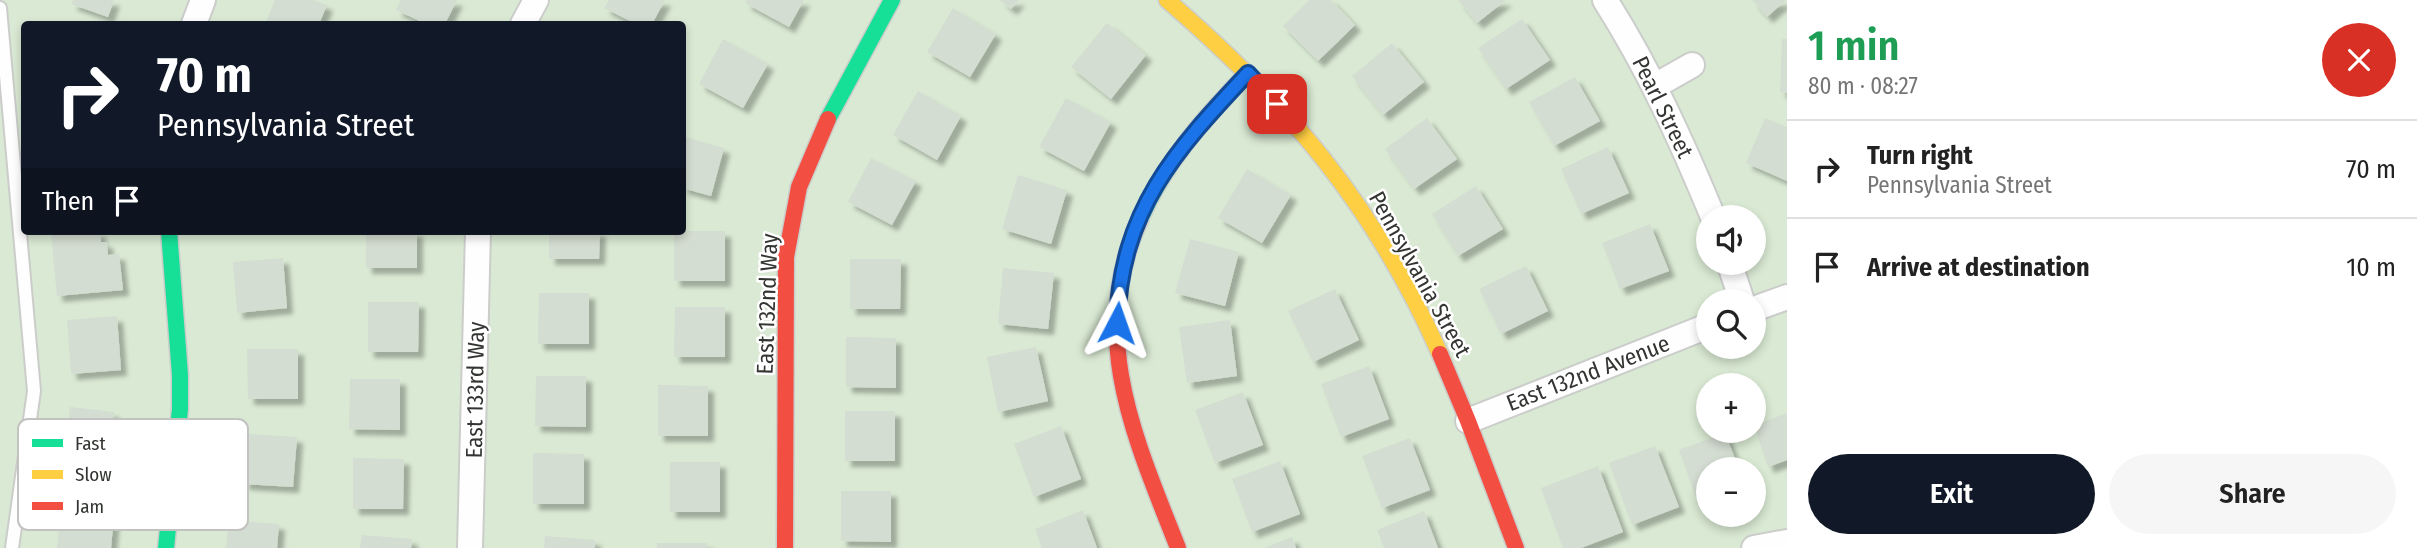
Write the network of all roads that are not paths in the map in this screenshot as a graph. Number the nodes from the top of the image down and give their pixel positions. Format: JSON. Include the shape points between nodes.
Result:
{"nodes":[{"id":1,"x":203,"y":0,"type":"edge"},
{"id":2,"x":536,"y":0,"type":"edge"},
{"id":3,"x":892,"y":0,"type":"edge"},
{"id":4,"x":1167,"y":0,"type":"edge"},
{"id":5,"x":1605,"y":0,"type":"edge"},
{"id":6,"x":0,"y":8,"type":"edge"},
{"id":7,"x":195,"y":21,"type":"edge"},
{"id":8,"x":525,"y":21,"type":"edge"},
{"id":9,"x":1692,"y":65,"type":"dead end"},
{"id":10,"x":1248,"y":73,"type":"junction"},
{"id":11,"x":1655,"y":86,"type":"junction"},
{"id":12,"x":1708,"y":205,"type":"edge"},
{"id":13,"x":169,"y":235,"type":"edge"},
{"id":14,"x":478,"y":235,"type":"edge"},
{"id":15,"x":1787,"y":297,"type":"edge"},
{"id":16,"x":1766,"y":305,"type":"edge"},
{"id":17,"x":1696,"y":331,"type":"edge"},
{"id":18,"x":30,"y":419,"type":"edge"},
{"id":19,"x":179,"y":419,"type":"edge"},
{"id":20,"x":1468,"y":421,"type":"junction"},
{"id":21,"x":18,"y":505,"type":"edge"},
{"id":22,"x":168,"y":530,"type":"edge"},
{"id":23,"x":1787,"y":542,"type":"edge"},
{"id":24,"x":12,"y":548,"type":"edge"},
{"id":25,"x":166,"y":548,"type":"edge"},
{"id":26,"x":470,"y":548,"type":"edge"},
{"id":27,"x":785,"y":548,"type":"edge"},
{"id":28,"x":1178,"y":548,"type":"edge"},
{"id":29,"x":1516,"y":548,"type":"edge"},
{"id":30,"x":1754,"y":548,"type":"edge"}],
"edges":[{"from":1,"to":7,"type":"street"},
{"from":2,"to":8,"type":"street"},
{"from":3,"to":27,"type":"street","name":"East 132nd Way","via":[[822,129],[799,187],[786,257]]},
{"from":4,"to":10,"type":"street","name":"Pennsylvania Street"},
{"from":5,"to":11,"type":"street","name":"Pearl Street"},
{"from":6,"to":18,"type":"lane","via":[[34,391]]},
{"from":9,"to":11,"type":"street"},
{"from":10,"to":20,"type":"street","name":"Pennsylvania Street","via":[[1292,119],[1368,219],[1414,301]]},
{"from":10,"to":28,"type":"street","via":[[1169,163],[1134,228],[1121,276],[1119,372],[1133,429]]},
{"from":11,"to":12,"type":"street","name":"Pearl Street"},
{"from":13,"to":19,"type":"street"},
{"from":14,"to":26,"type":"street","name":"East 133rd Way"},
{"from":15,"to":16,"type":"street"},
{"from":17,"to":20,"type":"street","name":"East 132nd Avenue"},
{"from":20,"to":29,"type":"street","name":"Pennsylvania Street"},
{"from":21,"to":24,"type":"lane"},
{"from":22,"to":25,"type":"street"},
{"from":23,"to":30,"type":"street"}]}
